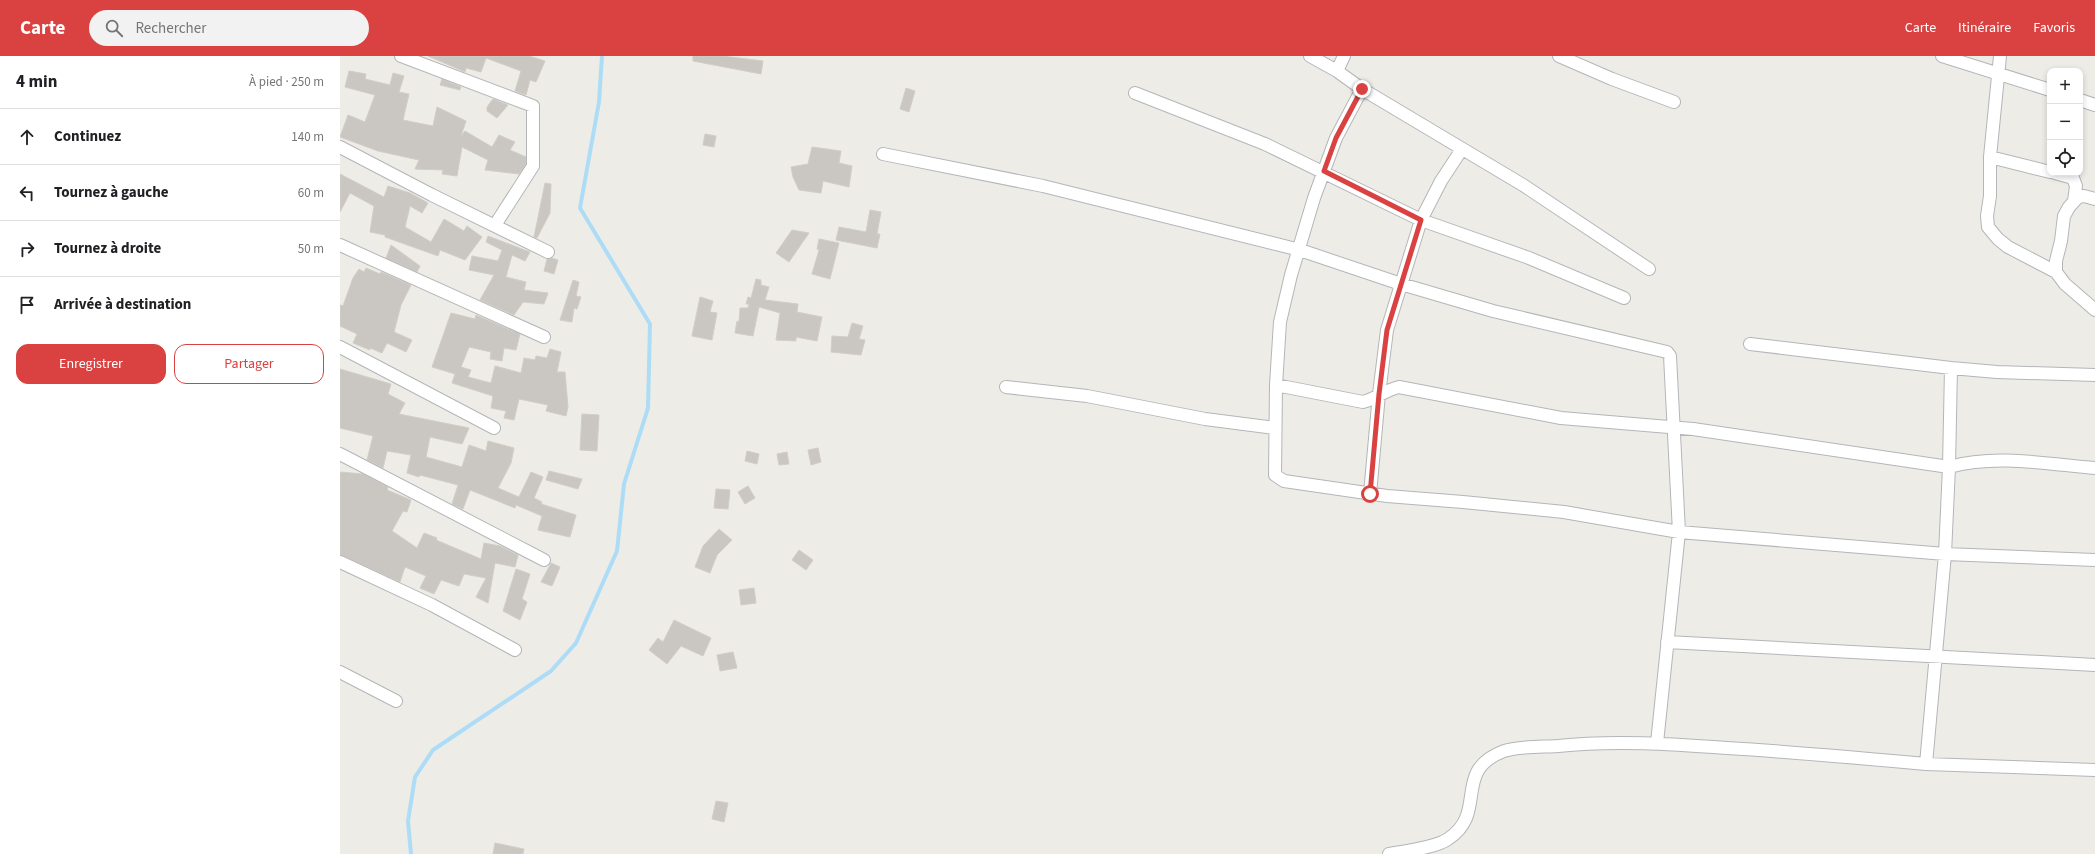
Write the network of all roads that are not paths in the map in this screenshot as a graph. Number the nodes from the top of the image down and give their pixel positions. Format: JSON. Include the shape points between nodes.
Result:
{"nodes":[{"id":1,"x":401,"y":56,"type":"edge"},
{"id":2,"x":1310,"y":56,"type":"edge"},
{"id":3,"x":1344,"y":56,"type":"edge"},
{"id":4,"x":1559,"y":56,"type":"edge"},
{"id":5,"x":1942,"y":56,"type":"edge"},
{"id":6,"x":2000,"y":56,"type":"edge"},
{"id":7,"x":1337,"y":71,"type":"junction"},
{"id":8,"x":1999,"y":74,"type":"junction"},
{"id":9,"x":1362,"y":89,"type":"junction"},
{"id":10,"x":2047,"y":89,"type":"edge"},
{"id":11,"x":1135,"y":93,"type":"dead end"},
{"id":12,"x":2083,"y":101,"type":"edge"},
{"id":13,"x":1674,"y":102,"type":"dead end"},
{"id":14,"x":2095,"y":105,"type":"edge"},
{"id":15,"x":340,"y":147,"type":"edge"},
{"id":16,"x":1462,"y":149,"type":"junction"},
{"id":17,"x":883,"y":154,"type":"dead end"},
{"id":18,"x":1990,"y":156,"type":"junction"},
{"id":19,"x":1324,"y":171,"type":"junction"},
{"id":20,"x":2047,"y":171,"type":"edge"},
{"id":21,"x":2065,"y":176,"type":"edge"},
{"id":22,"x":2095,"y":199,"type":"edge"},
{"id":23,"x":2074,"y":201,"type":"junction"},
{"id":24,"x":1421,"y":220,"type":"junction"},
{"id":25,"x":495,"y":225,"type":"junction"},
{"id":26,"x":340,"y":245,"type":"edge"},
{"id":27,"x":1300,"y":250,"type":"junction"},
{"id":28,"x":548,"y":252,"type":"dead end"},
{"id":29,"x":1649,"y":269,"type":"dead end"},
{"id":30,"x":2056,"y":272,"type":"junction"},
{"id":31,"x":1401,"y":284,"type":"junction"},
{"id":32,"x":1624,"y":298,"type":"dead end"},
{"id":33,"x":2095,"y":310,"type":"edge"},
{"id":34,"x":544,"y":337,"type":"dead end"},
{"id":35,"x":1750,"y":344,"type":"dead end"},
{"id":36,"x":340,"y":347,"type":"edge"},
{"id":37,"x":1951,"y":368,"type":"junction"},
{"id":38,"x":2095,"y":375,"type":"edge"},
{"id":39,"x":1276,"y":385,"type":"junction"},
{"id":40,"x":1006,"y":388,"type":"dead end"},
{"id":41,"x":1379,"y":394,"type":"junction"},
{"id":42,"x":494,"y":428,"type":"dead end"},
{"id":43,"x":1275,"y":428,"type":"junction"},
{"id":44,"x":1674,"y":428,"type":"junction"},
{"id":45,"x":340,"y":454,"type":"edge"},
{"id":46,"x":1949,"y":467,"type":"junction"},
{"id":47,"x":2095,"y":468,"type":"edge"},
{"id":48,"x":1370,"y":494,"type":"junction"},
{"id":49,"x":1679,"y":532,"type":"junction"},
{"id":50,"x":1945,"y":554,"type":"junction"},
{"id":51,"x":544,"y":560,"type":"dead end"},
{"id":52,"x":2095,"y":560,"type":"edge"},
{"id":53,"x":340,"y":562,"type":"edge"},
{"id":54,"x":1667,"y":642,"type":"junction"},
{"id":55,"x":514,"y":650,"type":"dead end"},
{"id":56,"x":1937,"y":655,"type":"junction"},
{"id":57,"x":2095,"y":665,"type":"edge"},
{"id":58,"x":340,"y":672,"type":"edge"},
{"id":59,"x":396,"y":701,"type":"dead end"},
{"id":60,"x":1658,"y":743,"type":"junction"},
{"id":61,"x":1926,"y":764,"type":"junction"},
{"id":62,"x":2095,"y":770,"type":"edge"},
{"id":63,"x":1389,"y":854,"type":"edge"}],
"edges":[{"from":1,"to":25,"type":"street","via":[[534,106],[533,166]]},
{"from":2,"to":7,"type":"street"},
{"from":3,"to":7,"type":"street"},
{"from":4,"to":13,"type":"street"},
{"from":5,"to":8,"type":"street"},
{"from":6,"to":8,"type":"street"},
{"from":7,"to":9,"type":"street"},
{"from":8,"to":10,"type":"street"},
{"from":8,"to":18,"type":"street"},
{"from":9,"to":16,"type":"street"},
{"from":9,"to":19,"type":"street","via":[[1336,138]]},
{"from":11,"to":19,"type":"street","via":[[1266,144]]},
{"from":12,"to":14,"type":"street"},
{"from":15,"to":25,"type":"street"},
{"from":16,"to":24,"type":"street","via":[[1441,181]]},
{"from":16,"to":29,"type":"street","via":[[1523,185]]},
{"from":17,"to":27,"type":"street","via":[[1043,186]]},
{"from":18,"to":20,"type":"street"},
{"from":18,"to":30,"type":"street","via":[[1988,228],[2008,247]]},
{"from":19,"to":24,"type":"street"},
{"from":19,"to":27,"type":"street","via":[[1306,220]]},
{"from":21,"to":23,"type":"street","via":[[2073,178],[2076,186]]},
{"from":22,"to":23,"type":"street","via":[[2084,196]]},
{"from":23,"to":30,"type":"street","via":[[2064,216]]},
{"from":24,"to":31,"type":"street"},
{"from":24,"to":32,"type":"street","via":[[1529,258]]},
{"from":25,"to":28,"type":"street"},
{"from":26,"to":34,"type":"street"},
{"from":27,"to":31,"type":"street"},
{"from":27,"to":39,"type":"street","via":[[1280,322]]},
{"from":30,"to":33,"type":"street","via":[[2065,284]]},
{"from":31,"to":41,"type":"street","via":[[1387,330]]},
{"from":31,"to":44,"type":"street","via":[[1493,311],[1667,352],[1670,356]]},
{"from":35,"to":37,"type":"street"},
{"from":36,"to":42,"type":"street"},
{"from":37,"to":38,"type":"street"},
{"from":37,"to":46,"type":"street"},
{"from":39,"to":41,"type":"street","via":[[1363,402],[1372,400]]},
{"from":39,"to":43,"type":"street"},
{"from":40,"to":43,"type":"street","via":[[1087,396],[1205,419]]},
{"from":41,"to":44,"type":"street","via":[[1399,387],[1561,418]]},
{"from":41,"to":48,"type":"street"},
{"from":43,"to":48,"type":"street","via":[[1275,475],[1284,481],[1300,485]]},
{"from":44,"to":46,"type":"street"},
{"from":44,"to":49,"type":"street"},
{"from":45,"to":51,"type":"street"},
{"from":46,"to":47,"type":"street","via":[[1986,460]]},
{"from":46,"to":50,"type":"street"},
{"from":48,"to":49,"type":"street","via":[[1564,512]]},
{"from":49,"to":50,"type":"street"},
{"from":49,"to":54,"type":"street"},
{"from":50,"to":52,"type":"street"},
{"from":50,"to":56,"type":"street"},
{"from":53,"to":55,"type":"street","via":[[432,605]]},
{"from":54,"to":56,"type":"street"},
{"from":54,"to":60,"type":"street"},
{"from":56,"to":57,"type":"street"},
{"from":56,"to":61,"type":"street"},
{"from":58,"to":59,"type":"street"},
{"from":60,"to":61,"type":"street"},
{"from":60,"to":63,"type":"street","via":[[1588,743],[1505,751],[1488,759],[1474,775],[1469,813],[1459,830],[1446,840]]},
{"from":61,"to":62,"type":"street"}]}
